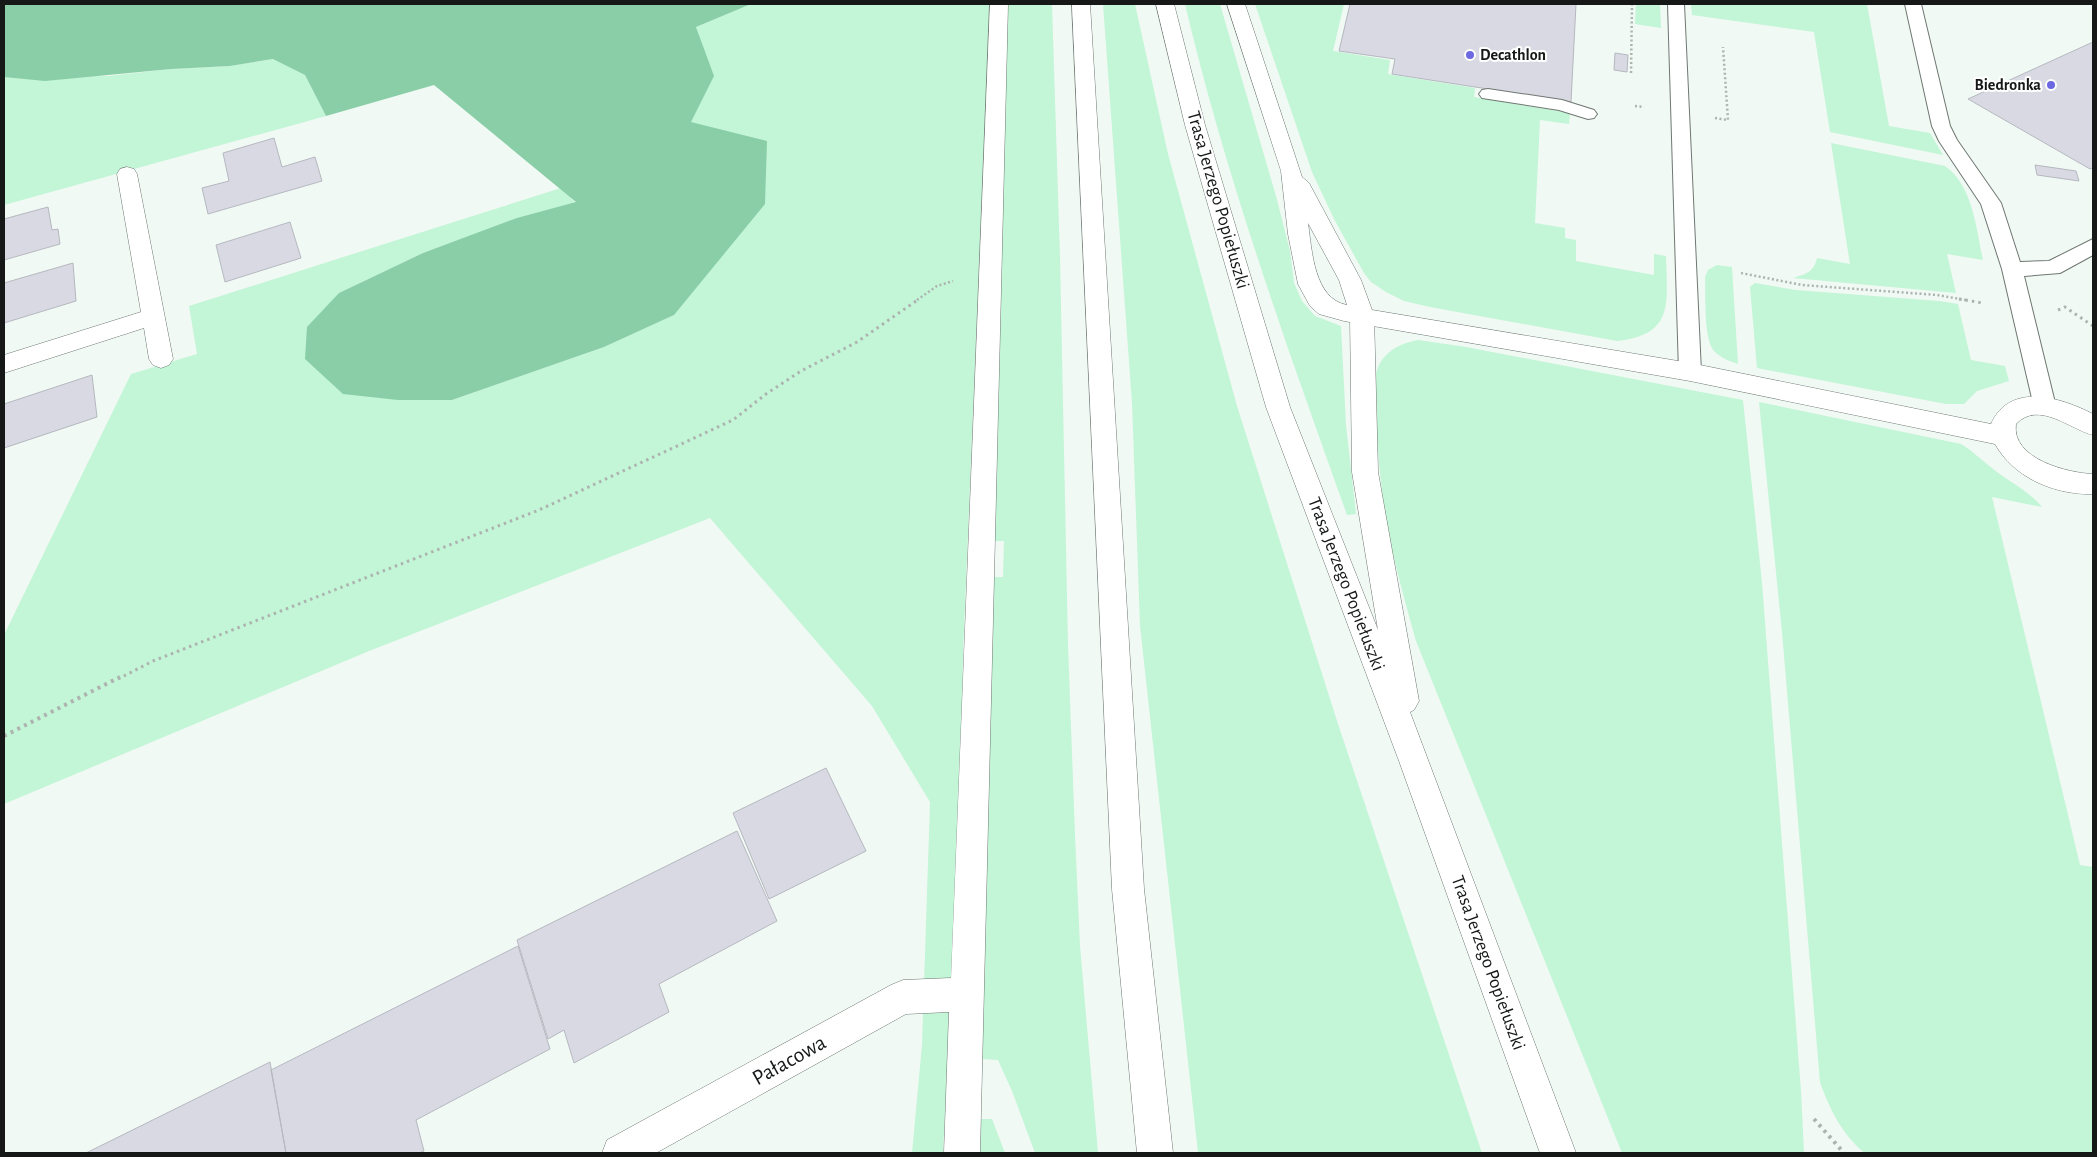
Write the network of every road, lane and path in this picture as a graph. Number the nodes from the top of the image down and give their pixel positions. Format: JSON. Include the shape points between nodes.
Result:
{"nodes":[{"id":1,"x":999,"y":4,"type":"edge"},
{"id":2,"x":1081,"y":4,"type":"edge"},
{"id":3,"x":1166,"y":4,"type":"edge"},
{"id":4,"x":1236,"y":4,"type":"edge"},
{"id":5,"x":1632,"y":4,"type":"edge"},
{"id":6,"x":1676,"y":4,"type":"edge"},
{"id":7,"x":1912,"y":4,"type":"edge"},
{"id":8,"x":1631,"y":73,"type":"dead end"},
{"id":9,"x":1488,"y":94,"type":"dead end"},
{"id":10,"x":1588,"y":114,"type":"dead end"},
{"id":11,"x":1291,"y":171,"type":"junction"},
{"id":12,"x":127,"y":174,"type":"dead end"},
{"id":13,"x":2093,"y":246,"type":"edge"},
{"id":14,"x":2012,"y":269,"type":"junction"},
{"id":15,"x":1741,"y":274,"type":"dead end"},
{"id":16,"x":991,"y":279,"type":"junction"},
{"id":17,"x":2020,"y":309,"type":"junction"},
{"id":18,"x":1362,"y":315,"type":"junction"},
{"id":19,"x":152,"y":318,"type":"junction"},
{"id":20,"x":2093,"y":326,"type":"edge"},
{"id":21,"x":161,"y":359,"type":"dead end"},
{"id":22,"x":4,"y":364,"type":"edge"},
{"id":23,"x":1690,"y":372,"type":"junction"},
{"id":24,"x":2046,"y":407,"type":"junction"},
{"id":25,"x":2093,"y":426,"type":"edge"},
{"id":26,"x":2004,"y":436,"type":"junction"},
{"id":27,"x":2093,"y":484,"type":"edge"},
{"id":28,"x":4,"y":736,"type":"edge"},
{"id":29,"x":1414,"y":761,"type":"junction"},
{"id":30,"x":967,"y":994,"type":"junction"},
{"id":31,"x":1814,"y":1119,"type":"dead end"},
{"id":32,"x":620,"y":1153,"type":"edge"},
{"id":33,"x":962,"y":1153,"type":"edge"},
{"id":34,"x":1155,"y":1153,"type":"edge"},
{"id":35,"x":1558,"y":1153,"type":"edge"},
{"id":36,"x":1844,"y":1153,"type":"edge"}],
"edges":[{"from":1,"to":16,"type":"street"},
{"from":2,"to":34,"type":"street","via":[[1128,889]]},
{"from":3,"to":29,"type":"street","name":"Trasa Jerzego Popiełuszki","via":[[1195,125],[1278,407]]},
{"from":4,"to":11,"type":"street"},
{"from":5,"to":8,"type":"path"},
{"from":6,"to":23,"type":"lane"},
{"from":7,"to":14,"type":"lane","via":[[1941,126],[1992,203]]},
{"from":9,"to":10,"type":"lane","via":[[1562,105]]},
{"from":11,"to":18,"type":"street","via":[[1346,272]]},
{"from":11,"to":18,"type":"street","via":[[1309,284],[1327,308]]},
{"from":12,"to":19,"type":"street"},
{"from":13,"to":14,"type":"lane","via":[[2053,268]]},
{"from":14,"to":17,"type":"lane"},
{"from":15,"to":17,"type":"path","via":[[1802,285],[1937,295]]},
{"from":16,"to":28,"type":"path","via":[[955,281],[937,286],[857,342],[801,371],[733,420],[539,510],[153,661]]},
{"from":16,"to":30,"type":"street"},
{"from":17,"to":20,"type":"path","via":[[2049,314],[2065,306]]},
{"from":17,"to":24,"type":"lane"},
{"from":18,"to":23,"type":"street"},
{"from":18,"to":29,"type":"street","via":[[1364,472]]},
{"from":19,"to":21,"type":"street"},
{"from":19,"to":22,"type":"street"},
{"from":23,"to":26,"type":"street"},
{"from":24,"to":25,"type":"street","via":[[2079,417]]},
{"from":24,"to":26,"type":"street","via":[[2017,409],[2003,425]]},
{"from":26,"to":27,"type":"street","via":[[2010,447],[2033,468],[2066,482]]},
{"from":29,"to":35,"type":"street","name":"Trasa Jerzego Popiełuszki"},
{"from":30,"to":32,"type":"street","name":"Pałacowa","via":[[903,997]]},
{"from":30,"to":33,"type":"street"},
{"from":31,"to":36,"type":"path"}]}
